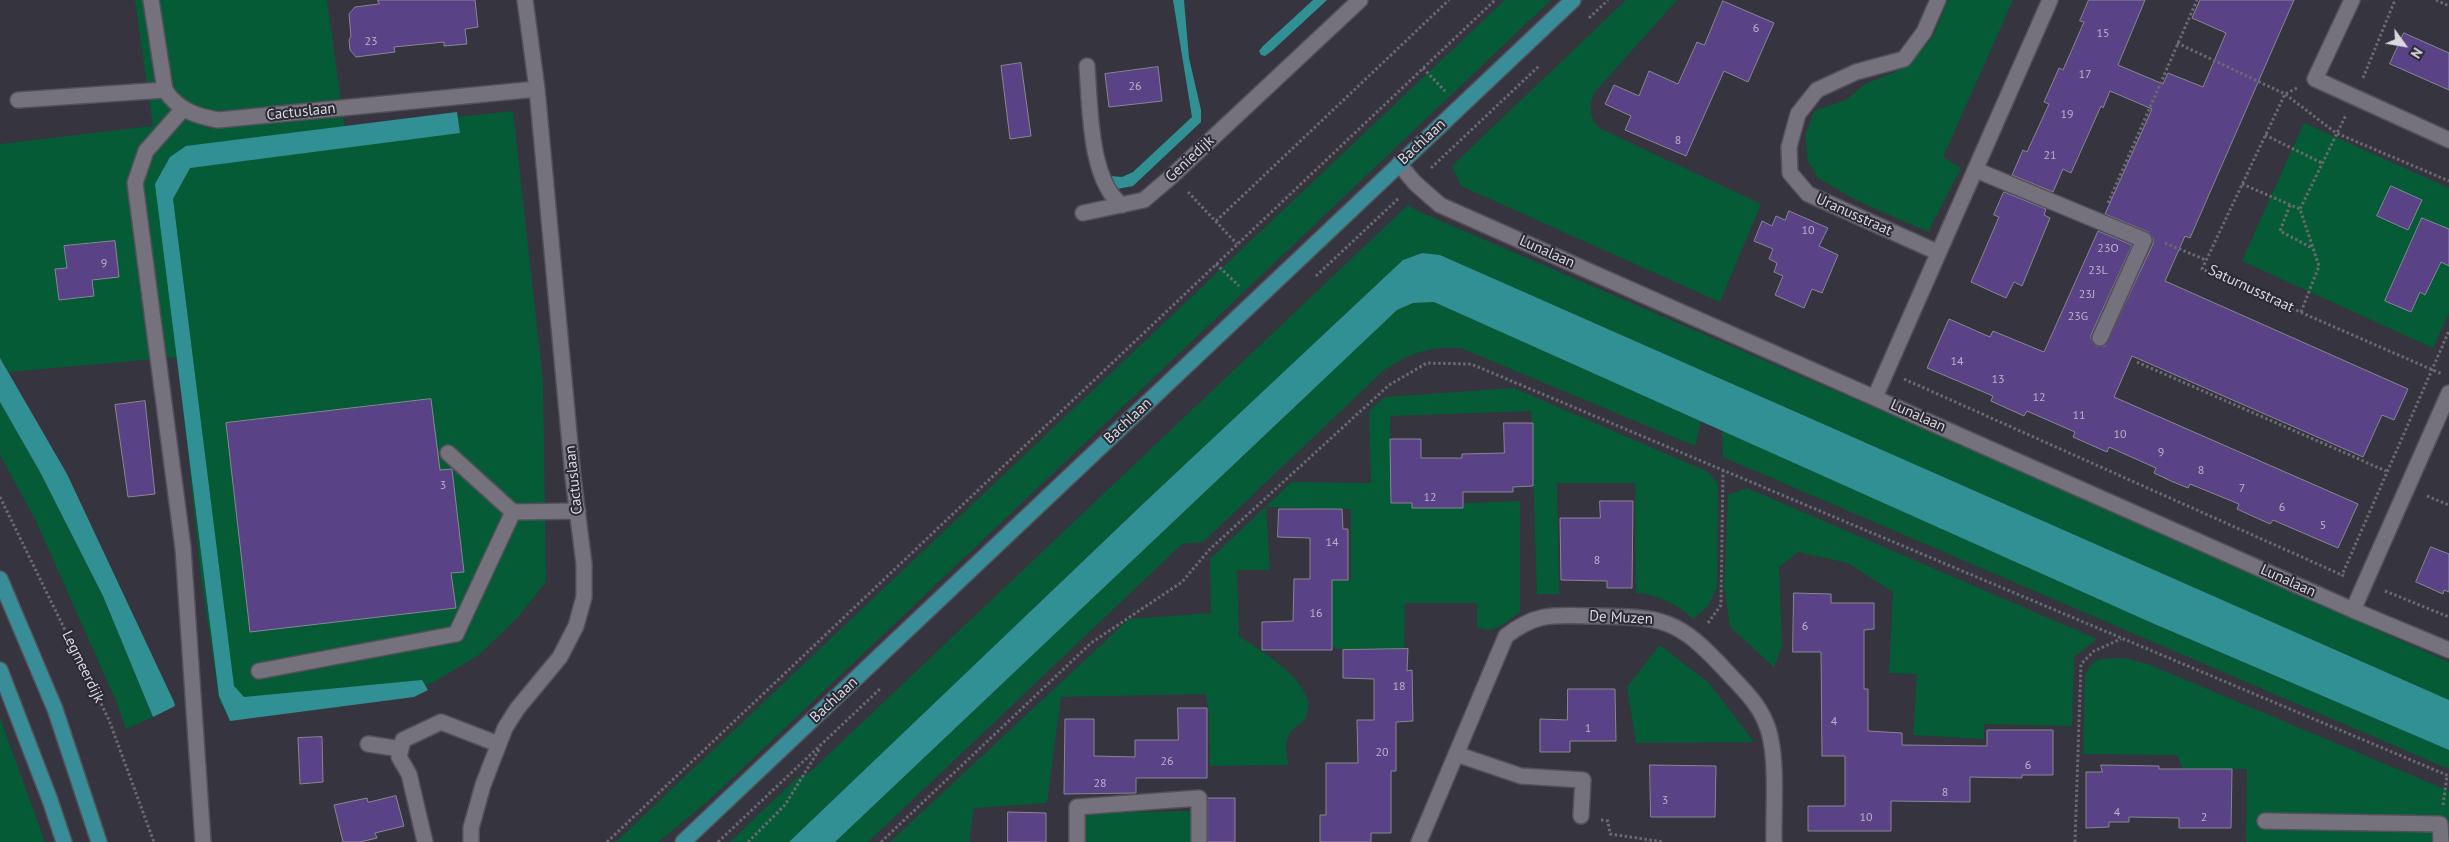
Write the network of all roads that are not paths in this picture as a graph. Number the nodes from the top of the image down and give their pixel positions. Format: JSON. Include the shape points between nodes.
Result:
{"nodes":[{"id":1,"x":152,"y":0,"type":"edge"},
{"id":2,"x":525,"y":0,"type":"edge"},
{"id":3,"x":1360,"y":0,"type":"edge"},
{"id":4,"x":1573,"y":0,"type":"edge"},
{"id":5,"x":1938,"y":0,"type":"edge"},
{"id":6,"x":2050,"y":0,"type":"edge"},
{"id":7,"x":2352,"y":0,"type":"edge"},
{"id":8,"x":1087,"y":66,"type":"dead end"},
{"id":9,"x":537,"y":89,"type":"junction"},
{"id":10,"x":165,"y":90,"type":"junction"},
{"id":11,"x":18,"y":100,"type":"dead end"},
{"id":12,"x":183,"y":109,"type":"junction"},
{"id":13,"x":2449,"y":140,"type":"edge"},
{"id":14,"x":1399,"y":164,"type":"junction"},
{"id":15,"x":1976,"y":170,"type":"junction"},
{"id":16,"x":1122,"y":205,"type":"junction"},
{"id":17,"x":1083,"y":213,"type":"dead end"},
{"id":18,"x":1937,"y":252,"type":"junction"},
{"id":19,"x":2100,"y":338,"type":"dead end"},
{"id":20,"x":2449,"y":393,"type":"edge"},
{"id":21,"x":1875,"y":397,"type":"junction"},
{"id":22,"x":448,"y":453,"type":"dead end"},
{"id":23,"x":578,"y":511,"type":"junction"},
{"id":24,"x":513,"y":512,"type":"junction"},
{"id":25,"x":0,"y":579,"type":"edge"},
{"id":26,"x":2353,"y":610,"type":"junction"},
{"id":27,"x":2449,"y":650,"type":"edge"},
{"id":28,"x":0,"y":670,"type":"edge"},
{"id":29,"x":259,"y":671,"type":"dead end"},
{"id":30,"x":368,"y":744,"type":"dead end"},
{"id":31,"x":498,"y":744,"type":"junction"},
{"id":32,"x":401,"y":748,"type":"junction"},
{"id":33,"x":1456,"y":754,"type":"junction"},
{"id":34,"x":1581,"y":816,"type":"road end"},
{"id":35,"x":2265,"y":821,"type":"dead end"},
{"id":36,"x":64,"y":842,"type":"edge"},
{"id":37,"x":99,"y":842,"type":"edge"},
{"id":38,"x":203,"y":842,"type":"edge"},
{"id":39,"x":425,"y":842,"type":"edge"},
{"id":40,"x":471,"y":842,"type":"edge"},
{"id":41,"x":683,"y":842,"type":"edge"},
{"id":42,"x":1077,"y":842,"type":"edge"},
{"id":43,"x":1199,"y":842,"type":"edge"},
{"id":44,"x":1419,"y":842,"type":"edge"},
{"id":45,"x":1774,"y":842,"type":"edge"},
{"id":46,"x":2441,"y":842,"type":"edge"}],
"edges":[{"from":1,"to":10,"type":"street"},
{"from":2,"to":9,"type":"street","name":"Cactuslaan"},
{"from":3,"to":16,"type":"street","name":"Geniedijk","via":[[1172,176],[1144,200]]},
{"from":4,"to":14,"type":"main road","name":"Bachlaan"},
{"from":5,"to":18,"type":"street","name":"Uranusstraat","via":[[1924,32],[1904,59],[1856,72],[1817,90],[1798,114],[1789,147],[1790,173],[1808,194]]},
{"from":6,"to":15,"type":"street"},
{"from":7,"to":13,"type":"street","via":[[2315,79]]},
{"from":8,"to":16,"type":"street","via":[[1096,151],[1111,197]]},
{"from":9,"to":12,"type":"street","name":"Cactuslaan","via":[[218,120],[200,117]]},
{"from":9,"to":23,"type":"street","name":"Cactuslaan"},
{"from":10,"to":11,"type":"street"},
{"from":10,"to":12,"type":"street","name":"Cactuslaan"},
{"from":12,"to":38,"type":"street","via":[[146,151],[136,183],[183,548]]},
{"from":14,"to":21,"type":"street","name":"Lunalaan","via":[[1440,205]]},
{"from":14,"to":41,"type":"main road","name":"Bachlaan"},
{"from":15,"to":18,"type":"street"},
{"from":15,"to":19,"type":"street","via":[[2144,240]]},
{"from":16,"to":17,"type":"street","name":"Geniedijk"},
{"from":18,"to":21,"type":"street"},
{"from":20,"to":26,"type":"street"},
{"from":21,"to":26,"type":"street","name":"Lunalaan"},
{"from":22,"to":24,"type":"street"},
{"from":23,"to":24,"type":"street"},
{"from":23,"to":31,"type":"street","name":"Cactuslaan","via":[[584,597],[576,626],[560,657],[517,709]]},
{"from":24,"to":29,"type":"street","via":[[456,634]]},
{"from":25,"to":37,"type":"main road","via":[[55,709]]},
{"from":26,"to":27,"type":"street","name":"Lunalaan"},
{"from":28,"to":36,"type":"main road"},
{"from":30,"to":32,"type":"street"},
{"from":31,"to":32,"type":"street","via":[[441,722],[404,740]]},
{"from":31,"to":40,"type":"street","name":"Cactuslaan","via":[[471,828]]},
{"from":32,"to":39,"type":"street","via":[[399,757],[409,774]]},
{"from":33,"to":34,"type":"street","via":[[1521,776],[1582,780]]},
{"from":33,"to":44,"type":"street","name":"De Muzen"},
{"from":33,"to":45,"type":"street","name":"De Muzen","via":[[1506,636],[1521,624],[1548,615],[1660,620],[1696,640],[1757,705],[1766,722],[1773,765]]},
{"from":35,"to":46,"type":"street","via":[[2440,824]]},
{"from":42,"to":43,"type":"street","via":[[1077,806],[1199,798]]}]}
